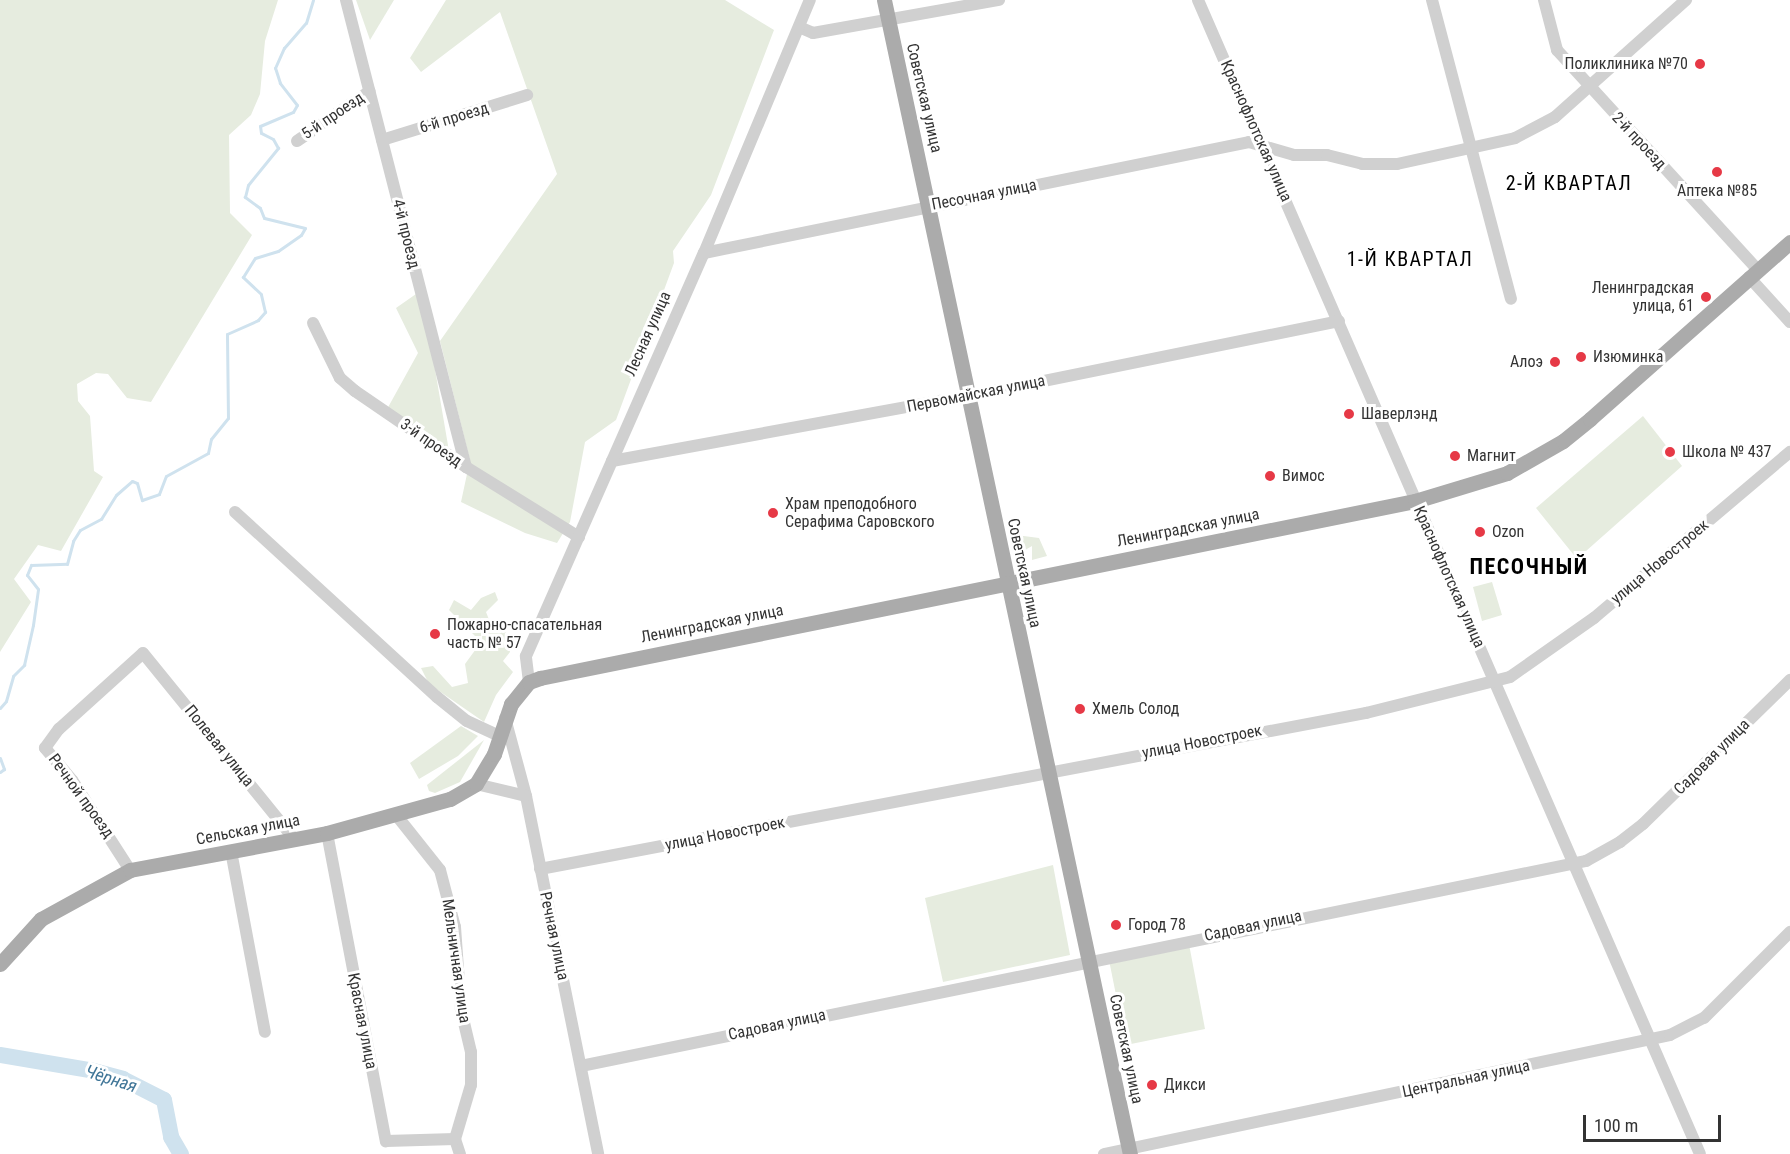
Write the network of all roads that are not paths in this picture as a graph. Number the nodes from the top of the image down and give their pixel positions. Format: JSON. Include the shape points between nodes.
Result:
{"nodes":[{"id":1,"x":346,"y":0,"type":"edge"},
{"id":2,"x":810,"y":0,"type":"edge"},
{"id":3,"x":884,"y":0,"type":"edge"},
{"id":4,"x":999,"y":0,"type":"edge"},
{"id":5,"x":1198,"y":0,"type":"edge"},
{"id":6,"x":1432,"y":0,"type":"edge"},
{"id":7,"x":1544,"y":0,"type":"edge"},
{"id":8,"x":1686,"y":0,"type":"edge"},
{"id":9,"x":888,"y":19,"type":"junction"},
{"id":10,"x":799,"y":27,"type":"junction"},
{"id":11,"x":1589,"y":86,"type":"junction"},
{"id":12,"x":370,"y":91,"type":"junction"},
{"id":13,"x":527,"y":95,"type":"dead end"},
{"id":14,"x":382,"y":140,"type":"junction"},
{"id":15,"x":297,"y":141,"type":"dead end"},
{"id":16,"x":1263,"y":148,"type":"junction"},
{"id":17,"x":1472,"y":149,"type":"junction"},
{"id":18,"x":930,"y":206,"type":"junction"},
{"id":19,"x":1790,"y":242,"type":"edge"},
{"id":20,"x":704,"y":253,"type":"junction"},
{"id":21,"x":1754,"y":274,"type":"junction"},
{"id":22,"x":1511,"y":299,"type":"dead end"},
{"id":23,"x":1339,"y":321,"type":"junction"},
{"id":24,"x":313,"y":322,"type":"dead end"},
{"id":25,"x":1790,"y":322,"type":"edge"},
{"id":26,"x":968,"y":396,"type":"junction"},
{"id":27,"x":1790,"y":452,"type":"edge"},
{"id":28,"x":612,"y":461,"type":"junction"},
{"id":29,"x":466,"y":468,"type":"junction"},
{"id":30,"x":1415,"y":501,"type":"junction"},
{"id":31,"x":235,"y":512,"type":"dead end"},
{"id":32,"x":579,"y":537,"type":"junction"},
{"id":33,"x":1008,"y":583,"type":"junction"},
{"id":34,"x":143,"y":653,"type":"joint"},
{"id":35,"x":1494,"y":679,"type":"junction"},
{"id":36,"x":1790,"y":680,"type":"edge"},
{"id":37,"x":525,"y":681,"type":"junction"},
{"id":38,"x":505,"y":718,"type":"junction"},
{"id":39,"x":499,"y":736,"type":"junction"},
{"id":40,"x":1049,"y":773,"type":"junction"},
{"id":41,"x":476,"y":784,"type":"junction"},
{"id":42,"x":526,"y":796,"type":"junction"},
{"id":43,"x":397,"y":816,"type":"junction"},
{"id":44,"x":327,"y":833,"type":"junction"},
{"id":45,"x":294,"y":839,"type":"junction"},
{"id":46,"x":231,"y":851,"type":"junction"},
{"id":47,"x":1572,"y":861,"type":"junction"},
{"id":48,"x":540,"y":869,"type":"junction"},
{"id":49,"x":130,"y":870,"type":"junction"},
{"id":50,"x":1790,"y":932,"type":"edge"},
{"id":51,"x":1089,"y":960,"type":"junction"},
{"id":52,"x":0,"y":964,"type":"edge"},
{"id":53,"x":265,"y":1032,"type":"dead end"},
{"id":54,"x":1650,"y":1041,"type":"junction"},
{"id":55,"x":582,"y":1066,"type":"junction"},
{"id":56,"x":455,"y":1139,"type":"junction"},
{"id":57,"x":1129,"y":1151,"type":"edge"},
{"id":58,"x":460,"y":1154,"type":"edge"},
{"id":59,"x":598,"y":1154,"type":"edge"},
{"id":60,"x":1104,"y":1154,"type":"edge"},
{"id":61,"x":1700,"y":1154,"type":"edge"}],
"edges":[{"from":1,"to":12,"type":"street","name":"4-й проезд"},
{"from":2,"to":10,"type":"street","name":"Лесная улица"},
{"from":3,"to":9,"type":"main road","name":"Советская улица"},
{"from":4,"to":9,"type":"street"},
{"from":5,"to":16,"type":"street","name":"Краснофлотская улица"},
{"from":6,"to":17,"type":"street"},
{"from":7,"to":11,"type":"street","name":"2-й проезд","via":[[1557,50]]},
{"from":8,"to":11,"type":"street","name":"Песочная улица"},
{"from":9,"to":10,"type":"street","via":[[813,33]]},
{"from":9,"to":18,"type":"main road","name":"Советская улица"},
{"from":10,"to":20,"type":"street","name":"Лесная улица"},
{"from":11,"to":17,"type":"street","name":"Песочная улица","via":[[1555,117],[1515,138]]},
{"from":11,"to":21,"type":"street","name":"2-й проезд"},
{"from":12,"to":14,"type":"street","name":"4-й проезд"},
{"from":12,"to":15,"type":"street","name":"5-й проезд"},
{"from":13,"to":14,"type":"street","name":"6-й проезд"},
{"from":14,"to":29,"type":"street","name":"4-й проезд"},
{"from":16,"to":17,"type":"street","name":"Песочная улица","via":[[1362,164],[1397,164]]},
{"from":16,"to":18,"type":"street","name":"Песочная улица","via":[[1249,142]]},
{"from":16,"to":23,"type":"street","name":"Краснофлотская улица"},
{"from":17,"to":22,"type":"street"},
{"from":18,"to":20,"type":"street","name":"Песочная улица"},
{"from":18,"to":26,"type":"main road","name":"Советская улица"},
{"from":19,"to":21,"type":"main road","name":"Ленинградская улица"},
{"from":20,"to":28,"type":"street","name":"Лесная улица"},
{"from":21,"to":25,"type":"street","name":"2-й проезд"},
{"from":21,"to":30,"type":"main road","name":"Ленинградская улица","via":[[1563,441],[1507,473]]},
{"from":23,"to":26,"type":"street","name":"Первомайская улица"},
{"from":23,"to":30,"type":"street","name":"Краснофлотская улица"},
{"from":24,"to":29,"type":"street","name":"3-й проезд","via":[[340,378]]},
{"from":26,"to":28,"type":"street","name":"Первомайская улица"},
{"from":26,"to":33,"type":"main road","name":"Советская улица"},
{"from":27,"to":35,"type":"street","name":"улица Новостроек","via":[[1594,618],[1510,677]]},
{"from":28,"to":32,"type":"street","name":"Лесная улица"},
{"from":29,"to":32,"type":"street","name":"3-й проезд"},
{"from":30,"to":33,"type":"main road","name":"Ленинградская улица"},
{"from":30,"to":35,"type":"street","name":"Краснофлотская улица"},
{"from":31,"to":39,"type":"street","via":[[437,697],[467,721]]},
{"from":32,"to":37,"type":"street","name":"Лесная улица","via":[[526,656]]},
{"from":33,"to":37,"type":"main road","name":"Ленинградская улица"},
{"from":33,"to":40,"type":"main road","name":"Советская улица"},
{"from":34,"to":45,"type":"street","name":"Полевая улица"},
{"from":34,"to":49,"type":"street","name":"Речной проезд","via":[[59,729],[45,748],[72,780]]},
{"from":35,"to":40,"type":"street","name":"улица Новостроек","via":[[1366,713]]},
{"from":35,"to":47,"type":"street","name":"Краснофлотская улица"},
{"from":36,"to":47,"type":"street","name":"Садовая улица","via":[[1643,824],[1604,852],[1586,861]]},
{"from":37,"to":38,"type":"main road","name":"Лесная улица"},
{"from":38,"to":39,"type":"main road","name":"Лесная улица"},
{"from":38,"to":42,"type":"street","name":"Речная улица"},
{"from":39,"to":41,"type":"main road","name":"Лесная улица"},
{"from":40,"to":48,"type":"street","name":"улица Новостроек"},
{"from":40,"to":51,"type":"main road","name":"Советская улица"},
{"from":41,"to":42,"type":"street"},
{"from":41,"to":43,"type":"main road","name":"Сельская улица","via":[[450,799]]},
{"from":42,"to":48,"type":"street","name":"Речная улица"},
{"from":43,"to":44,"type":"main road","name":"Сельская улица"},
{"from":43,"to":56,"type":"street","name":"Мельничная улица","via":[[440,870],[455,927],[461,1010],[471,1052],[471,1085]]},
{"from":44,"to":45,"type":"main road","name":"Сельская улица"},
{"from":44,"to":56,"type":"street","name":"Красная улица","via":[[386,1141]]},
{"from":45,"to":46,"type":"main road","name":"Сельская улица"},
{"from":46,"to":49,"type":"main road","name":"Сельская улица"},
{"from":46,"to":53,"type":"street"},
{"from":47,"to":51,"type":"street","name":"Садовая улица"},
{"from":47,"to":54,"type":"street","name":"Краснофлотская улица"},
{"from":48,"to":55,"type":"street","name":"Речная улица"},
{"from":49,"to":52,"type":"main road","name":"Сельская улица","via":[[41,919]]},
{"from":50,"to":54,"type":"street","name":"Центральная улица","via":[[1704,1018]]},
{"from":51,"to":55,"type":"street","name":"Садовая улица"},
{"from":51,"to":57,"type":"main road","name":"Советская улица"},
{"from":54,"to":57,"type":"street","name":"Центральная улица"},
{"from":54,"to":61,"type":"street","name":"Краснофлотская улица"},
{"from":55,"to":59,"type":"street","name":"Речная улица"},
{"from":56,"to":58,"type":"street"},
{"from":57,"to":60,"type":"street","name":"Центральная улица"}]}
